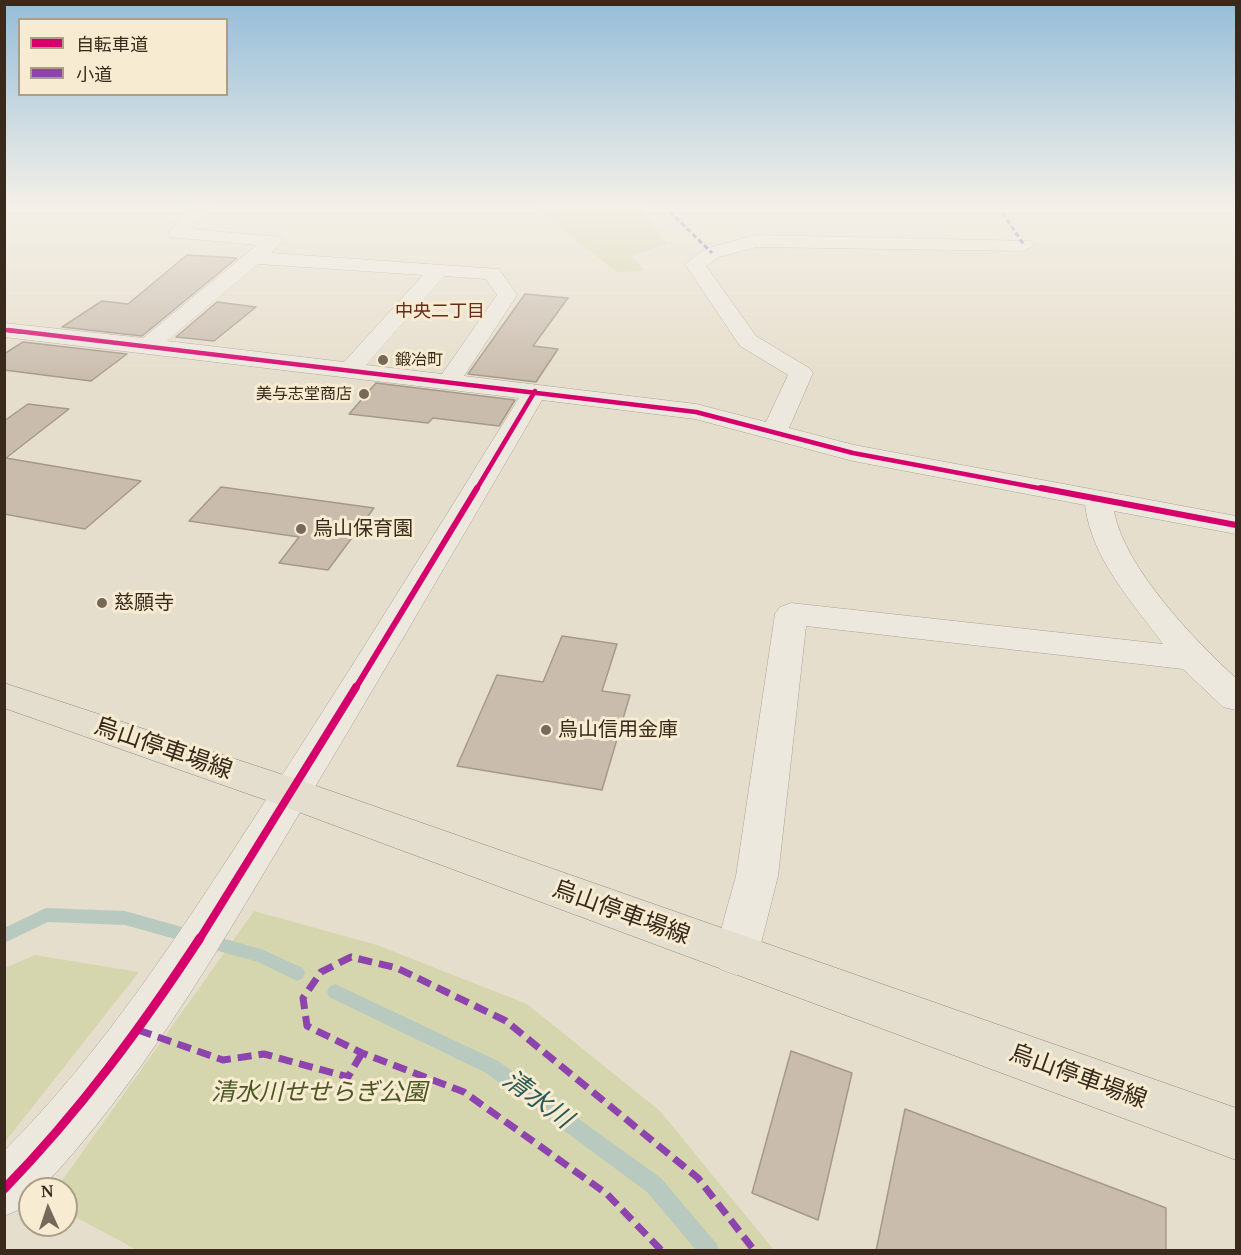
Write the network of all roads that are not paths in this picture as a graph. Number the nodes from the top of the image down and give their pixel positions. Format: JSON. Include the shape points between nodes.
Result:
{"nodes":[{"id":1,"x":246,"y":265,"type":"edge"},
{"id":2,"x":355,"y":265,"type":"edge"},
{"id":3,"x":695,"y":265,"type":"edge"},
{"id":4,"x":438,"y":270,"type":"junction"},
{"id":5,"x":4,"y":330,"type":"edge"},
{"id":6,"x":148,"y":345,"type":"junction"},
{"id":7,"x":350,"y":369,"type":"junction"},
{"id":8,"x":449,"y":381,"type":"junction"},
{"id":9,"x":536,"y":391,"type":"junction"},
{"id":10,"x":774,"y":433,"type":"junction"},
{"id":11,"x":1098,"y":499,"type":"junction"},
{"id":12,"x":1236,"y":525,"type":"edge"},
{"id":13,"x":1192,"y":658,"type":"junction"},
{"id":14,"x":4,"y":695,"type":"edge"},
{"id":15,"x":1236,"y":698,"type":"edge"},
{"id":16,"x":291,"y":793,"type":"junction"},
{"id":17,"x":736,"y":955,"type":"junction"},
{"id":18,"x":1236,"y":1134,"type":"edge"},
{"id":19,"x":4,"y":1189,"type":"edge"}],
"edges":[{"from":1,"to":6,"type":"street"},
{"from":2,"to":4,"type":"street"},
{"from":3,"to":10,"type":"street","via":[[748,341],[801,373]]},
{"from":4,"to":7,"type":"street"},
{"from":4,"to":8,"type":"street","via":[[492,273],[507,295]]},
{"from":5,"to":6,"type":"street"},
{"from":6,"to":7,"type":"street"},
{"from":7,"to":8,"type":"street"},
{"from":8,"to":9,"type":"street"},
{"from":9,"to":10,"type":"street","via":[[696,412]]},
{"from":9,"to":16,"type":"street"},
{"from":10,"to":11,"type":"street","via":[[853,453]]},
{"from":11,"to":12,"type":"street"},
{"from":11,"to":13,"type":"street","via":[[1101,519],[1118,562]]},
{"from":13,"to":15,"type":"street"},
{"from":13,"to":17,"type":"street","via":[[791,614],[756,876]]},
{"from":14,"to":16,"type":"main road","name":"烏山停車場線"},
{"from":16,"to":17,"type":"main road","name":"烏山停車場線"},
{"from":16,"to":19,"type":"street","via":[[153,1010],[87,1097]]},
{"from":17,"to":18,"type":"main road","name":"烏山停車場線"}]}
